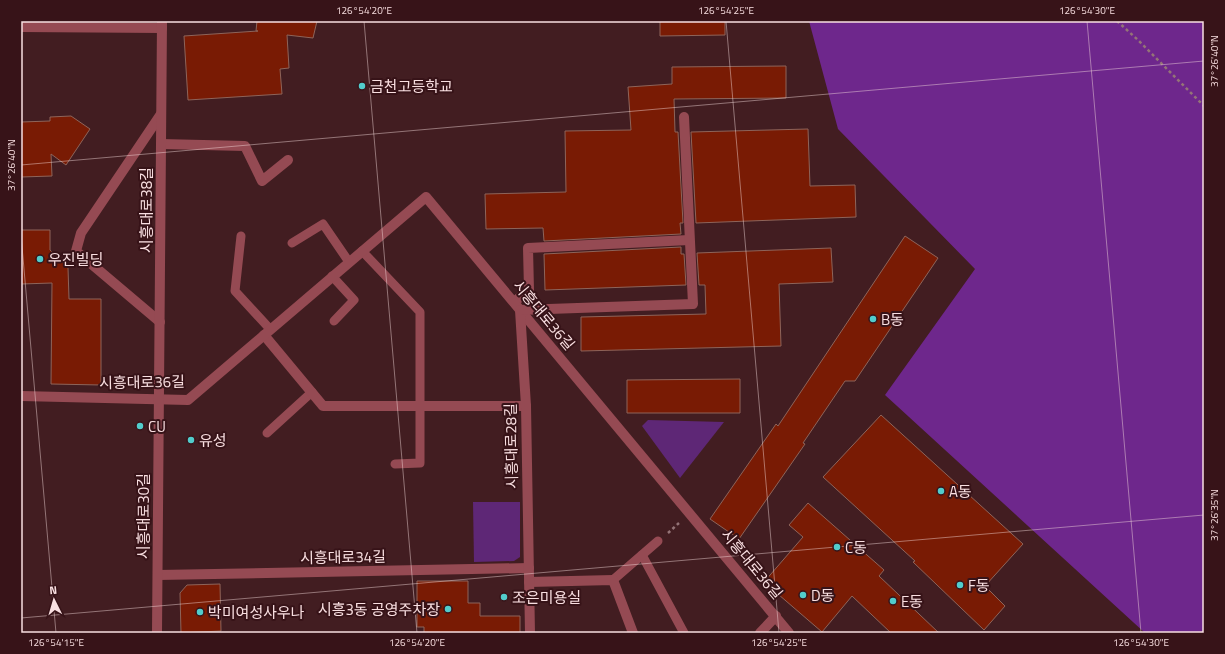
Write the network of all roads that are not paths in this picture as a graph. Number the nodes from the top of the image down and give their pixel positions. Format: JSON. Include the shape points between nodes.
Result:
{"nodes":[{"id":1,"x":162,"y":25,"type":"edge"},
{"id":2,"x":21,"y":27,"type":"edge"},
{"id":3,"x":161,"y":114,"type":"junction"},
{"id":4,"x":684,"y":117,"type":"dead end"},
{"id":5,"x":161,"y":144,"type":"junction"},
{"id":6,"x":288,"y":160,"type":"dead end"},
{"id":7,"x":241,"y":236,"type":"dead end"},
{"id":8,"x":689,"y":240,"type":"junction"},
{"id":9,"x":292,"y":243,"type":"dead end"},
{"id":10,"x":362,"y":251,"type":"junction"},
{"id":11,"x":349,"y":262,"type":"junction"},
{"id":12,"x":332,"y":276,"type":"junction"},
{"id":13,"x":514,"y":302,"type":"junction"},
{"id":14,"x":520,"y":310,"type":"junction"},
{"id":15,"x":334,"y":321,"type":"dead end"},
{"id":16,"x":160,"y":322,"type":"junction"},
{"id":17,"x":267,"y":332,"type":"junction"},
{"id":18,"x":312,"y":392,"type":"junction"},
{"id":19,"x":21,"y":396,"type":"edge"},
{"id":20,"x":159,"y":400,"type":"junction"},
{"id":21,"x":419,"y":405,"type":"junction"},
{"id":22,"x":526,"y":406,"type":"junction"},
{"id":23,"x":267,"y":433,"type":"dead end"},
{"id":24,"x":395,"y":464,"type":"dead end"},
{"id":25,"x":658,"y":541,"type":"road end"},
{"id":26,"x":642,"y":555,"type":"junction"},
{"id":27,"x":528,"y":568,"type":"junction"},
{"id":28,"x":158,"y":575,"type":"junction"},
{"id":29,"x":613,"y":580,"type":"junction"},
{"id":30,"x":529,"y":582,"type":"junction"},
{"id":31,"x":776,"y":616,"type":"junction"},
{"id":32,"x":158,"y":633,"type":"edge"},
{"id":33,"x":530,"y":633,"type":"edge"},
{"id":34,"x":633,"y":633,"type":"edge"},
{"id":35,"x":684,"y":633,"type":"edge"},
{"id":36,"x":760,"y":633,"type":"edge"},
{"id":37,"x":789,"y":633,"type":"edge"}],
"edges":[{"from":1,"to":2,"type":"street"},
{"from":1,"to":3,"type":"street","name":"시흥대로38길"},
{"from":3,"to":5,"type":"street","name":"시흥대로38길"},
{"from":3,"to":16,"type":"street","via":[[81,233],[76,252]]},
{"from":4,"to":8,"type":"street"},
{"from":5,"to":6,"type":"street","via":[[245,146],[262,181]]},
{"from":5,"to":16,"type":"street","name":"시흥대로38길"},
{"from":7,"to":17,"type":"lane","via":[[235,292]]},
{"from":8,"to":13,"type":"street","via":[[528,248],[529,290]]},
{"from":8,"to":14,"type":"street","via":[[693,304]]},
{"from":9,"to":11,"type":"lane","via":[[323,224]]},
{"from":10,"to":11,"type":"street","name":"시흥대로36길"},
{"from":10,"to":13,"type":"street","name":"시흥대로36길","via":[[426,197]]},
{"from":10,"to":21,"type":"lane","via":[[420,312]]},
{"from":11,"to":12,"type":"street","name":"시흥대로36길"},
{"from":12,"to":15,"type":"lane","via":[[354,300]]},
{"from":12,"to":17,"type":"street","name":"시흥대로36길"},
{"from":13,"to":14,"type":"street","name":"시흥대로36길"},
{"from":14,"to":22,"type":"street","name":"시흥대로28길"},
{"from":14,"to":31,"type":"street","name":"시흥대로36길"},
{"from":16,"to":20,"type":"street","name":"시흥대로38길"},
{"from":17,"to":18,"type":"street"},
{"from":17,"to":20,"type":"street","name":"시흥대로36길","via":[[188,400]]},
{"from":18,"to":21,"type":"street","via":[[324,406]]},
{"from":18,"to":23,"type":"lane"},
{"from":19,"to":20,"type":"street","name":"시흥대로36길"},
{"from":20,"to":28,"type":"street","name":"시흥대로30길"},
{"from":21,"to":22,"type":"street"},
{"from":21,"to":24,"type":"lane","via":[[420,463]]},
{"from":22,"to":27,"type":"street","name":"시흥대로28길"},
{"from":25,"to":26,"type":"lane"},
{"from":26,"to":29,"type":"lane"},
{"from":26,"to":35,"type":"lane"},
{"from":27,"to":28,"type":"street","name":"시흥대로34길"},
{"from":27,"to":30,"type":"street","name":"시흥대로28길"},
{"from":28,"to":32,"type":"street","name":"시흥대로30길"},
{"from":29,"to":30,"type":"street"},
{"from":29,"to":34,"type":"street"},
{"from":30,"to":33,"type":"street","name":"시흥대로28길"},
{"from":31,"to":36,"type":"street","name":"시흥대로36길"},
{"from":31,"to":37,"type":"street","name":"시흥대로36길"}]}
